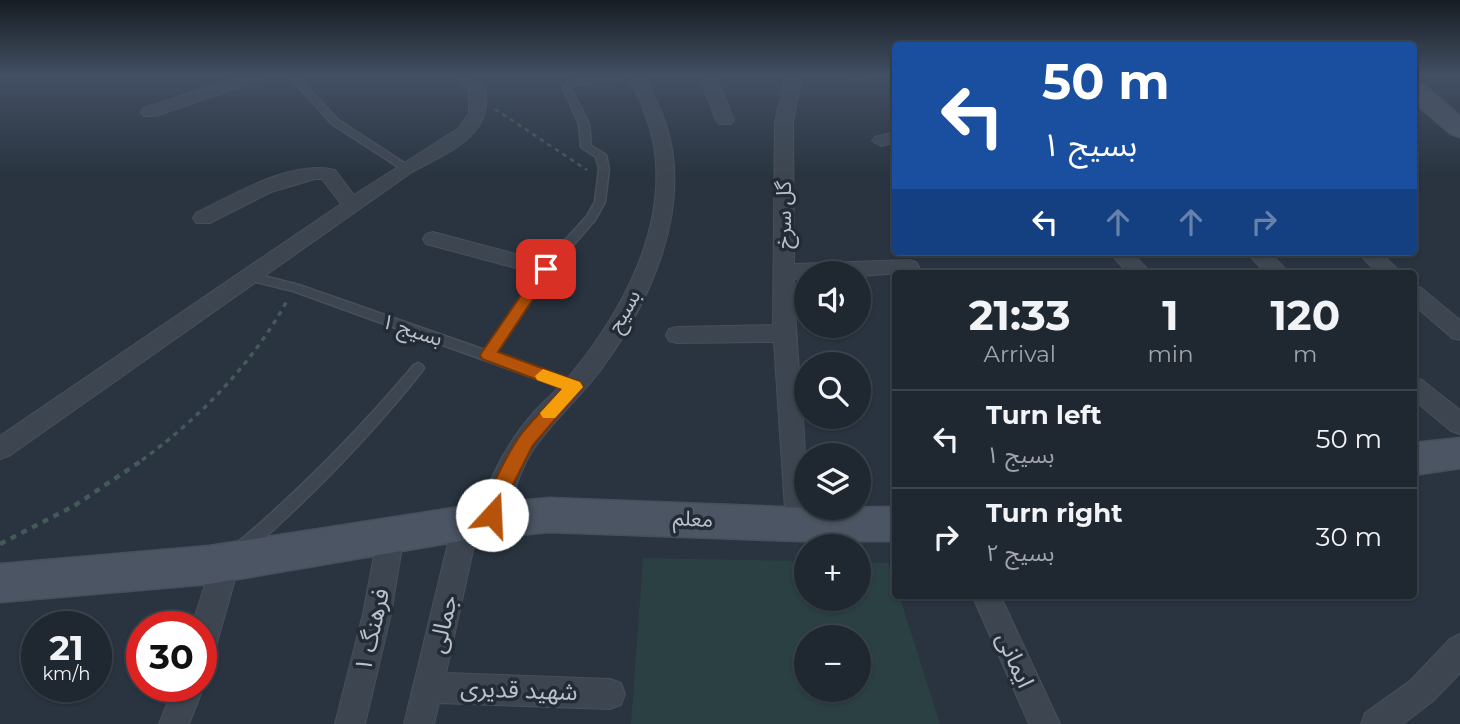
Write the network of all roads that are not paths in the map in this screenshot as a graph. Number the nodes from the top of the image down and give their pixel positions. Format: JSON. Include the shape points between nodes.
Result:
{"nodes":[{"id":1,"x":160,"y":109,"type":"edge"},
{"id":2,"x":323,"y":109,"type":"edge"},
{"id":3,"x":478,"y":109,"type":"edge"},
{"id":4,"x":577,"y":109,"type":"edge"},
{"id":5,"x":651,"y":109,"type":"edge"},
{"id":6,"x":721,"y":109,"type":"edge"},
{"id":7,"x":787,"y":109,"type":"edge"},
{"id":8,"x":1436,"y":109,"type":"edge"},
{"id":9,"x":150,"y":112,"type":"dead end"},
{"id":10,"x":726,"y":120,"type":"dead end"},
{"id":11,"x":1460,"y":129,"type":"edge"},
{"id":12,"x":601,"y":155,"type":"joint"},
{"id":13,"x":406,"y":168,"type":"junction"},
{"id":14,"x":352,"y":205,"type":"junction"},
{"id":15,"x":203,"y":218,"type":"dead end"},
{"id":16,"x":433,"y":239,"type":"dead end"},
{"id":17,"x":1123,"y":256,"type":"edge"},
{"id":18,"x":1260,"y":256,"type":"edge"},
{"id":19,"x":1372,"y":256,"type":"edge"},
{"id":20,"x":909,"y":267,"type":"dead end"},
{"id":21,"x":546,"y":269,"type":"junction"},
{"id":22,"x":1139,"y":270,"type":"edge"},
{"id":23,"x":1276,"y":270,"type":"edge"},
{"id":24,"x":1388,"y":270,"type":"edge"},
{"id":25,"x":785,"y":272,"type":"junction"},
{"id":26,"x":248,"y":276,"type":"junction"},
{"id":27,"x":1417,"y":296,"type":"edge"},
{"id":28,"x":1460,"y":332,"type":"edge"},
{"id":29,"x":784,"y":333,"type":"junction"},
{"id":30,"x":677,"y":335,"type":"dead end"},
{"id":31,"x":488,"y":355,"type":"junction"},
{"id":32,"x":418,"y":368,"type":"dead end"},
{"id":33,"x":575,"y":387,"type":"junction"},
{"id":34,"x":1417,"y":389,"type":"edge"},
{"id":35,"x":1460,"y":424,"type":"edge"},
{"id":36,"x":0,"y":449,"type":"edge"},
{"id":37,"x":1460,"y":453,"type":"edge"},
{"id":38,"x":1417,"y":458,"type":"edge"},
{"id":39,"x":478,"y":522,"type":"junction"},
{"id":40,"x":799,"y":524,"type":"junction"},
{"id":41,"x":892,"y":524,"type":"edge"},
{"id":42,"x":391,"y":535,"type":"junction"},
{"id":43,"x":226,"y":562,"type":"junction"},
{"id":44,"x":0,"y":583,"type":"edge"},
{"id":45,"x":988,"y":599,"type":"edge"},
{"id":46,"x":211,"y":611,"type":"edge"},
{"id":47,"x":1460,"y":649,"type":"edge"},
{"id":48,"x":428,"y":687,"type":"junction"},
{"id":49,"x":610,"y":694,"type":"dead end"},
{"id":50,"x":183,"y":702,"type":"edge"},
{"id":51,"x":174,"y":724,"type":"edge"},
{"id":52,"x":349,"y":724,"type":"edge"},
{"id":53,"x":419,"y":724,"type":"edge"},
{"id":54,"x":1045,"y":724,"type":"edge"},
{"id":55,"x":1376,"y":724,"type":"edge"}],
"edges":[{"from":1,"to":9,"type":"street"},
{"from":2,"to":13,"type":"lane","via":[[335,122]]},
{"from":3,"to":13,"type":"street","via":[[464,132]]},
{"from":4,"to":12,"type":"lane","via":[[584,124],[586,147]]},
{"from":5,"to":33,"type":"street","name":"بسیح","via":[[663,148],[666,201],[654,249],[633,299]]},
{"from":6,"to":10,"type":"street"},
{"from":7,"to":25,"type":"street","name":"گل سرخ"},
{"from":8,"to":11,"type":"main road"},
{"from":12,"to":21,"type":"lane","via":[[604,185],[600,202]]},
{"from":13,"to":14,"type":"street"},
{"from":14,"to":15,"type":"street","via":[[328,174],[313,173],[258,190]]},
{"from":14,"to":26,"type":"street"},
{"from":16,"to":21,"type":"street"},
{"from":17,"to":22,"type":"street"},
{"from":18,"to":23,"type":"street"},
{"from":19,"to":24,"type":"street"},
{"from":20,"to":25,"type":"street"},
{"from":21,"to":31,"type":"lane"},
{"from":25,"to":29,"type":"street","name":"گل سرخ"},
{"from":26,"to":31,"type":"lane","name":"بسیج ۱"},
{"from":26,"to":36,"type":"street"},
{"from":27,"to":28,"type":"street"},
{"from":29,"to":30,"type":"street"},
{"from":29,"to":40,"type":"street","name":"گل سرخ"},
{"from":31,"to":33,"type":"lane","name":"بسیج ۱"},
{"from":32,"to":43,"type":"lane","via":[[293,506]]},
{"from":33,"to":39,"type":"street","name":"بسیح","via":[[527,440],[494,503]]},
{"from":34,"to":35,"type":"street"},
{"from":37,"to":38,"type":"main road"},
{"from":39,"to":40,"type":"main road","name":"معلم","via":[[611,515]]},
{"from":39,"to":42,"type":"main road","name":"معلم"},
{"from":39,"to":48,"type":"street","name":"جمالی"},
{"from":40,"to":41,"type":"main road","name":"معلم"},
{"from":42,"to":43,"type":"main road","name":"معلم"},
{"from":42,"to":52,"type":"street","name":"فرهنگ ۱"},
{"from":43,"to":44,"type":"main road","name":"معلم"},
{"from":43,"to":46,"type":"street"},
{"from":45,"to":54,"type":"street","name":"ایمانی"},
{"from":47,"to":55,"type":"street","via":[[1406,705]]},
{"from":48,"to":49,"type":"street","name":"شهید قدیری"},
{"from":48,"to":53,"type":"street","name":"جمالی"},
{"from":50,"to":51,"type":"street"}]}
